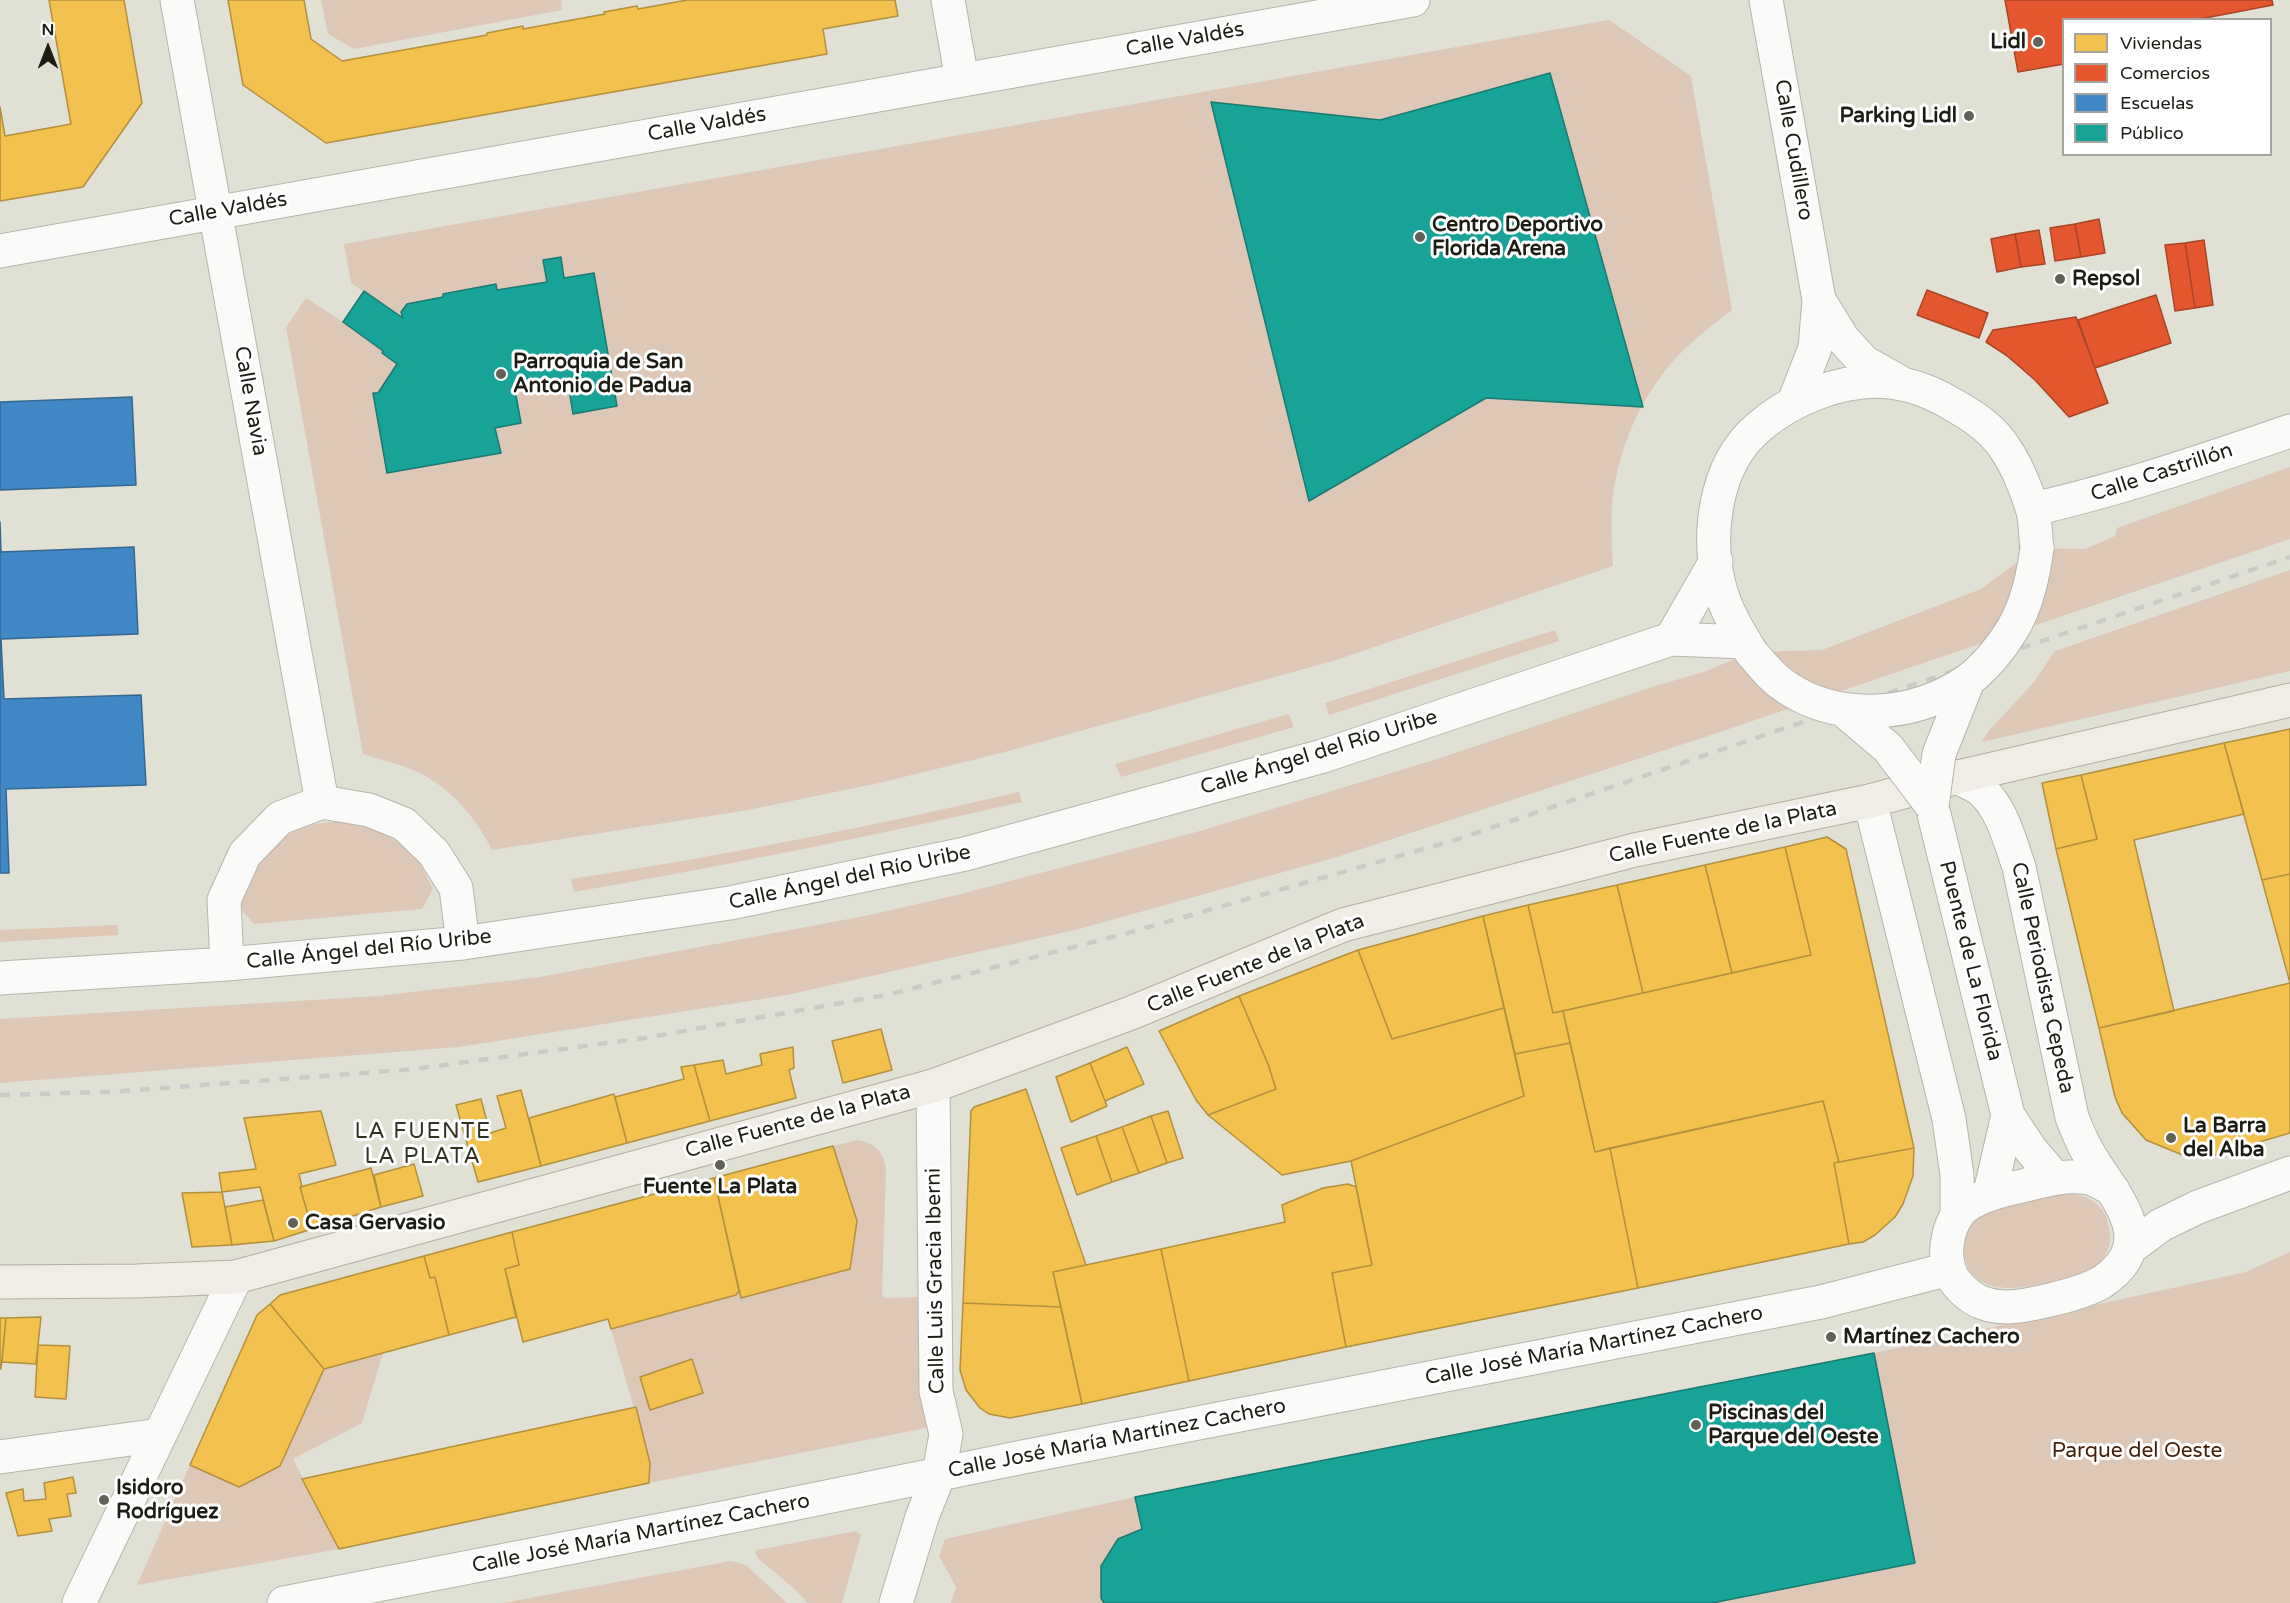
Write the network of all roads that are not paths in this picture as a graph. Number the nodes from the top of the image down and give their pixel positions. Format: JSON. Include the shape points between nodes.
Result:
{"nodes":[{"id":1,"x":177,"y":0,"type":"edge"},
{"id":2,"x":948,"y":0,"type":"edge"},
{"id":3,"x":1413,"y":0,"type":"edge"},
{"id":4,"x":1766,"y":0,"type":"edge"},
{"id":5,"x":962,"y":80,"type":"junction"},
{"id":6,"x":215,"y":212,"type":"junction"},
{"id":7,"x":0,"y":251,"type":"edge"},
{"id":8,"x":1819,"y":300,"type":"junction"},
{"id":9,"x":1903,"y":383,"type":"junction"},
{"id":10,"x":1794,"y":402,"type":"junction"},
{"id":11,"x":2290,"y":431,"type":"edge"},
{"id":12,"x":2033,"y":509,"type":"junction"},
{"id":13,"x":1716,"y":561,"type":"junction"},
{"id":14,"x":1671,"y":639,"type":"junction"},
{"id":15,"x":1748,"y":647,"type":"junction"},
{"id":16,"x":1968,"y":681,"type":"junction"},
{"id":17,"x":2290,"y":700,"type":"edge"},
{"id":18,"x":1843,"y":710,"type":"junction"},
{"id":19,"x":1958,"y":777,"type":"junction"},
{"id":20,"x":1870,"y":801,"type":"junction"},
{"id":21,"x":322,"y":802,"type":"junction"},
{"id":22,"x":1932,"y":806,"type":"junction"},
{"id":23,"x":463,"y":943,"type":"junction"},
{"id":24,"x":227,"y":964,"type":"junction"},
{"id":25,"x":0,"y":978,"type":"edge"},
{"id":26,"x":933,"y":1086,"type":"junction"},
{"id":27,"x":2008,"y":1115,"type":"junction"},
{"id":28,"x":2290,"y":1173,"type":"edge"},
{"id":29,"x":2055,"y":1178,"type":"junction"},
{"id":30,"x":2113,"y":1190,"type":"junction"},
{"id":31,"x":1990,"y":1193,"type":"junction"},
{"id":32,"x":1957,"y":1216,"type":"junction"},
{"id":33,"x":2130,"y":1248,"type":"junction"},
{"id":34,"x":1949,"y":1269,"type":"junction"},
{"id":35,"x":236,"y":1277,"type":"junction"},
{"id":36,"x":0,"y":1282,"type":"edge"},
{"id":37,"x":160,"y":1435,"type":"junction"},
{"id":38,"x":0,"y":1457,"type":"edge"},
{"id":39,"x":939,"y":1474,"type":"junction"},
{"id":40,"x":298,"y":1602,"type":"edge"},
{"id":41,"x":80,"y":1603,"type":"edge"},
{"id":42,"x":896,"y":1603,"type":"edge"}],
"edges":[{"from":1,"to":6,"type":"street","name":"Calle Navia"},
{"from":2,"to":5,"type":"street"},
{"from":3,"to":5,"type":"street","name":"Calle Valdés"},
{"from":4,"to":8,"type":"street","name":"Calle Cudillero"},
{"from":5,"to":6,"type":"street","name":"Calle Valdés"},
{"from":6,"to":7,"type":"street","name":"Calle Valdés"},
{"from":6,"to":21,"type":"street","name":"Calle Navia"},
{"from":8,"to":9,"type":"street","name":"Calle Cudillero","via":[[1843,339],[1864,362]]},
{"from":8,"to":10,"type":"street","name":"Calle Cudillero","via":[[1815,348]]},
{"from":9,"to":10,"type":"street","via":[[1868,380],[1840,385]]},
{"from":9,"to":12,"type":"street","via":[[1936,394],[1980,421],[2006,450]]},
{"from":10,"to":13,"type":"street","via":[[1758,428],[1738,450],[1723,482],[1714,518]]},
{"from":11,"to":12,"type":"street","name":"Calle Castrillón","via":[[2174,471]]},
{"from":12,"to":16,"type":"street","bridge":true,"via":[[2037,548],[2024,606],[2012,631]]},
{"from":13,"to":14,"type":"street"},
{"from":13,"to":15,"type":"street","via":[[1722,595]]},
{"from":14,"to":15,"type":"street","name":"Calle Ángel del Río Uribe"},
{"from":14,"to":23,"type":"street","name":"Calle Ángel del Río Uribe","via":[[1323,756],[965,854],[730,903]]},
{"from":15,"to":18,"type":"street","bridge":true,"via":[[1785,686],[1803,697]]},
{"from":16,"to":18,"type":"street","bridge":true,"via":[[1913,706]]},
{"from":16,"to":22,"type":"street","name":"Puente de La Florida","bridge":true,"via":[[1939,754]]},
{"from":17,"to":19,"type":"main road","name":"Calle Fuente de la Plata"},
{"from":18,"to":22,"type":"street","name":"Puente de La Florida","bridge":true,"via":[[1888,748]]},
{"from":19,"to":20,"type":"main road","name":"Calle Fuente de la Plata"},
{"from":19,"to":30,"type":"street","name":"Calle Periodista Cepeda","via":[[1982,790],[1996,807],[2009,838],[2019,867],[2072,1117],[2082,1143]]},
{"from":20,"to":26,"type":"main road","name":"Calle Fuente de la Plata","via":[[1635,850],[1343,925],[1131,1014]]},
{"from":20,"to":32,"type":"street","via":[[1949,1119],[1957,1175]]},
{"from":21,"to":23,"type":"street","via":[[369,810],[404,824],[434,853],[456,888]]},
{"from":21,"to":24,"type":"street","via":[[280,818],[245,854],[224,900]]},
{"from":22,"to":27,"type":"street","name":"Puente de La Florida"},
{"from":23,"to":24,"type":"street","name":"Calle Ángel del Río Uribe"},
{"from":24,"to":25,"type":"street","name":"Calle Ángel del Río Uribe"},
{"from":26,"to":35,"type":"main road","name":"Calle Fuente de la Plata"},
{"from":26,"to":39,"type":"street","name":"Calle Luis Gracia Iberni","via":[[936,1391],[946,1434]]},
{"from":27,"to":29,"type":"street","name":"Puente de La Florida"},
{"from":27,"to":31,"type":"street","name":"Puente de La Florida"},
{"from":28,"to":33,"type":"street","via":[[2198,1207],[2161,1225]]},
{"from":29,"to":30,"type":"street","via":[[2089,1178]]},
{"from":29,"to":31,"type":"street"},
{"from":30,"to":33,"type":"street","via":[[2129,1220]]},
{"from":31,"to":32,"type":"street"},
{"from":32,"to":34,"type":"street","via":[[1947,1247]]},
{"from":33,"to":34,"type":"street","via":[[2116,1270],[2096,1286],[2026,1306],[1997,1306],[1973,1299]]},
{"from":34,"to":39,"type":"street","name":"Calle José María Martínez Cachero","via":[[1821,1302]]},
{"from":35,"to":36,"type":"main road","name":"Calle Fuente de la Plata"},
{"from":35,"to":37,"type":"street"},
{"from":37,"to":38,"type":"street"},
{"from":37,"to":41,"type":"street"},
{"from":39,"to":40,"type":"street","name":"Calle José María Martínez Cachero"},
{"from":39,"to":42,"type":"street","name":"Calle Luis Gracia Iberni"}]}
